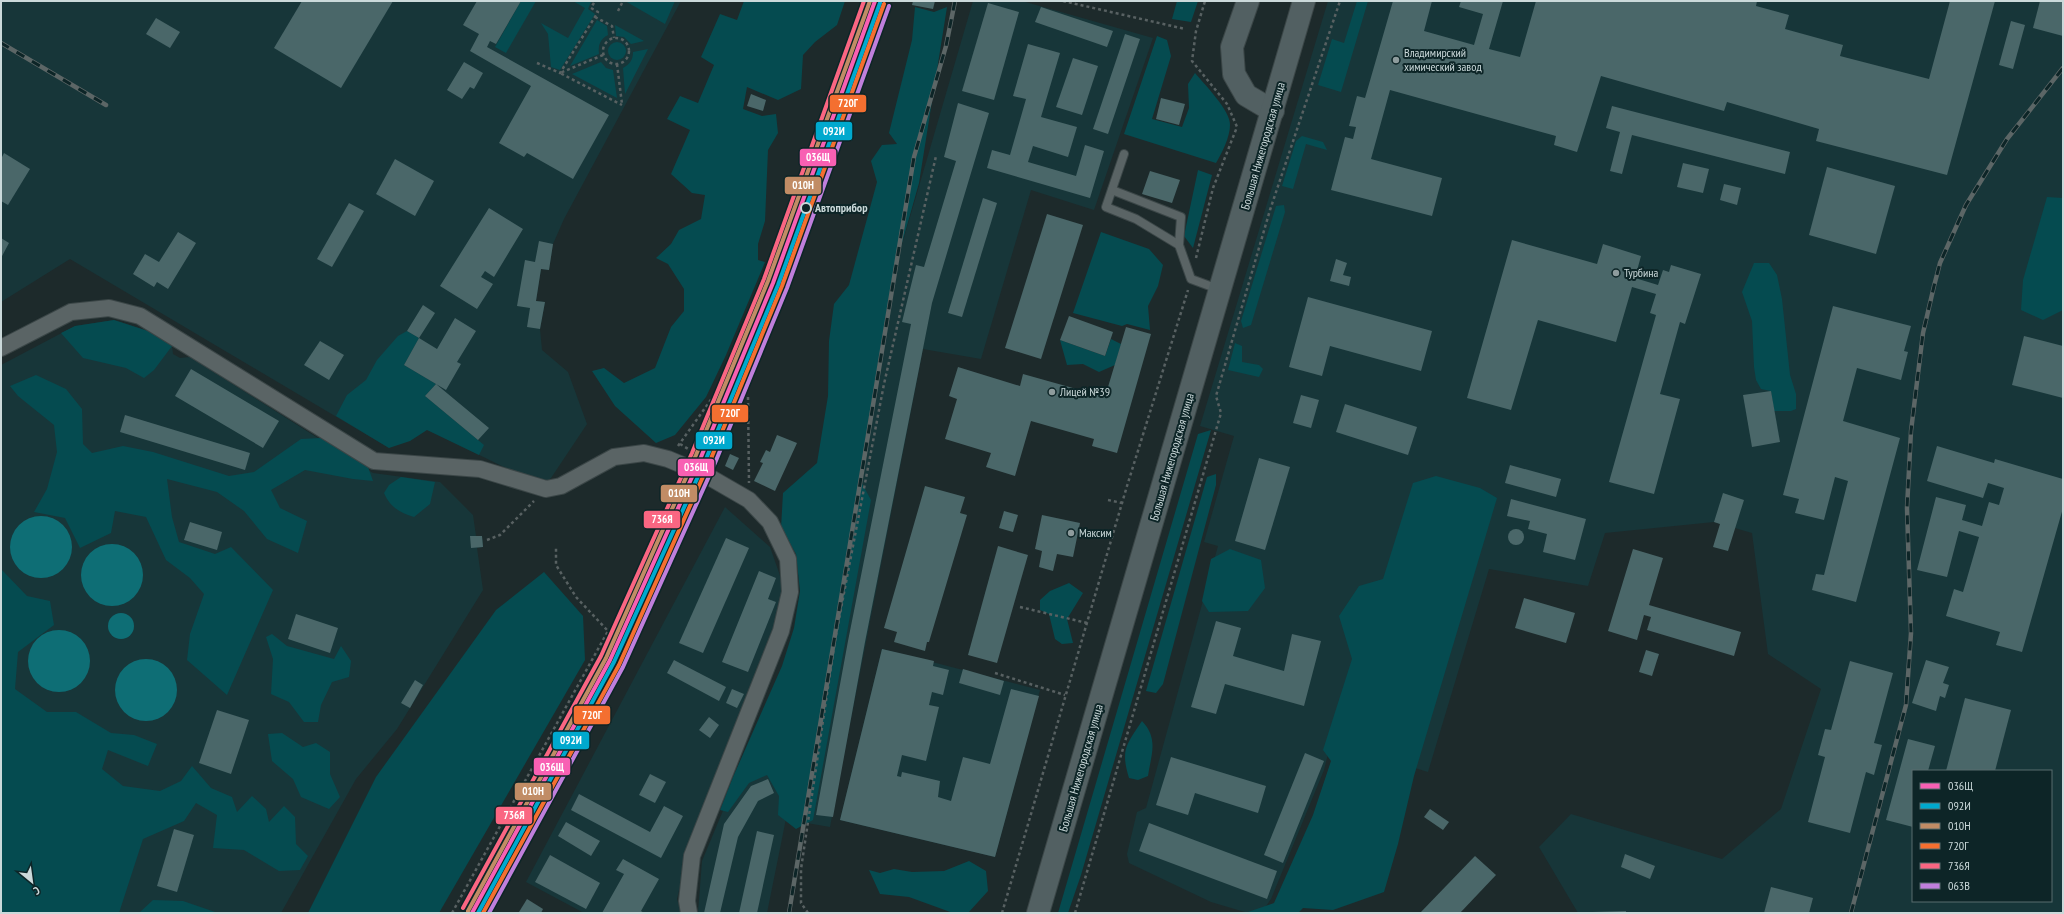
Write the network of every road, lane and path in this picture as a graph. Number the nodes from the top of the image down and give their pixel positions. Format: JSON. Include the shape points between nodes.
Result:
{"nodes":[{"id":1,"x":595,"y":1,"type":"edge"},
{"id":2,"x":624,"y":1,"type":"edge"},
{"id":3,"x":1063,"y":1,"type":"edge"},
{"id":4,"x":1206,"y":1,"type":"edge"},
{"id":5,"x":1248,"y":1,"type":"edge"},
{"id":6,"x":1304,"y":1,"type":"edge"},
{"id":7,"x":1340,"y":1,"type":"edge"},
{"id":8,"x":618,"y":11,"type":"dead end"},
{"id":9,"x":595,"y":17,"type":"junction"},
{"id":10,"x":1185,"y":30,"type":"dead end"},
{"id":11,"x":614,"y":38,"type":"junction"},
{"id":12,"x":603,"y":55,"type":"junction"},
{"id":13,"x":537,"y":63,"type":"dead end"},
{"id":14,"x":617,"y":64,"type":"junction"},
{"id":15,"x":560,"y":73,"type":"junction"},
{"id":16,"x":1273,"y":112,"type":"junction"},
{"id":17,"x":1124,"y":154,"type":"dead end"},
{"id":18,"x":936,"y":156,"type":"dead end"},
{"id":19,"x":1112,"y":190,"type":"junction"},
{"id":20,"x":1179,"y":245,"type":"junction"},
{"id":21,"x":1191,"y":279,"type":"junction"},
{"id":22,"x":1221,"y":290,"type":"junction"},
{"id":23,"x":1,"y":348,"type":"edge"},
{"id":24,"x":720,"y":386,"type":"dead end"},
{"id":25,"x":748,"y":397,"type":"dead end"},
{"id":26,"x":668,"y":459,"type":"junction"},
{"id":27,"x":546,"y":489,"type":"junction"},
{"id":28,"x":749,"y":500,"type":"junction"},
{"id":29,"x":1108,"y":500,"type":"dead end"},
{"id":30,"x":1122,"y":504,"type":"junction"},
{"id":31,"x":487,"y":540,"type":"dead end"},
{"id":32,"x":556,"y":548,"type":"dead end"},
{"id":33,"x":1020,"y":607,"type":"dead end"},
{"id":34,"x":1087,"y":624,"type":"junction"},
{"id":35,"x":995,"y":673,"type":"dead end"},
{"id":36,"x":1065,"y":695,"type":"junction"},
{"id":37,"x":452,"y":913,"type":"edge"},
{"id":38,"x":689,"y":913,"type":"edge"},
{"id":39,"x":808,"y":913,"type":"edge"},
{"id":40,"x":1002,"y":913,"type":"edge"},
{"id":41,"x":1038,"y":913,"type":"edge"},
{"id":42,"x":1075,"y":913,"type":"edge"}],
"edges":[{"from":1,"to":9,"type":"path","via":[[591,8],[598,12]]},
{"from":2,"to":8,"type":"path"},
{"from":3,"to":10,"type":"path"},
{"from":4,"to":21,"type":"path","via":[[1196,31],[1192,61],[1227,104],[1237,127],[1213,188]]},
{"from":5,"to":16,"type":"main road","via":[[1232,47],[1234,74],[1246,95]]},
{"from":6,"to":16,"type":"main road","name":"Большая Нижегородская улица"},
{"from":7,"to":42,"type":"path","via":[[1270,210],[1216,396],[1221,413]]},
{"from":9,"to":11,"type":"path","via":[[612,26]]},
{"from":9,"to":15,"type":"path"},
{"from":11,"to":12,"type":"path","via":[[607,41],[603,47]]},
{"from":11,"to":14,"type":"path","via":[[620,38],[628,46],[627,58]]},
{"from":12,"to":14,"type":"path","via":[[609,62]]},
{"from":12,"to":15,"type":"path"},
{"from":13,"to":15,"type":"path"},
{"from":14,"to":15,"type":"path","via":[[622,105]]},
{"from":16,"to":22,"type":"main road","name":"Большая Нижегородская улица"},
{"from":17,"to":19,"type":"lane"},
{"from":18,"to":39,"type":"path","via":[[884,384],[835,640],[801,869],[801,902]]},
{"from":19,"to":20,"type":"lane","via":[[1106,207],[1136,219]]},
{"from":19,"to":20,"type":"lane","via":[[1182,217]]},
{"from":20,"to":21,"type":"lane"},
{"from":21,"to":22,"type":"lane"},
{"from":21,"to":30,"type":"path"},
{"from":22,"to":41,"type":"main road","name":"Большая Нижегородская улица"},
{"from":23,"to":27,"type":"street","via":[[71,312],[109,308],[140,316],[374,461],[480,469]]},
{"from":24,"to":26,"type":"path"},
{"from":25,"to":28,"type":"path"},
{"from":26,"to":27,"type":"street","via":[[644,453],[614,457],[561,486]]},
{"from":26,"to":28,"type":"street","via":[[704,474]]},
{"from":27,"to":31,"type":"path","via":[[500,534]]},
{"from":28,"to":38,"type":"street","via":[[770,522],[788,559],[790,592],[781,631],[692,856],[687,901]]},
{"from":29,"to":30,"type":"path"},
{"from":30,"to":34,"type":"path"},
{"from":32,"to":37,"type":"path","via":[[556,565],[576,597],[608,631]]},
{"from":33,"to":34,"type":"path"},
{"from":34,"to":36,"type":"path"},
{"from":35,"to":36,"type":"path"},
{"from":36,"to":40,"type":"path"}]}
